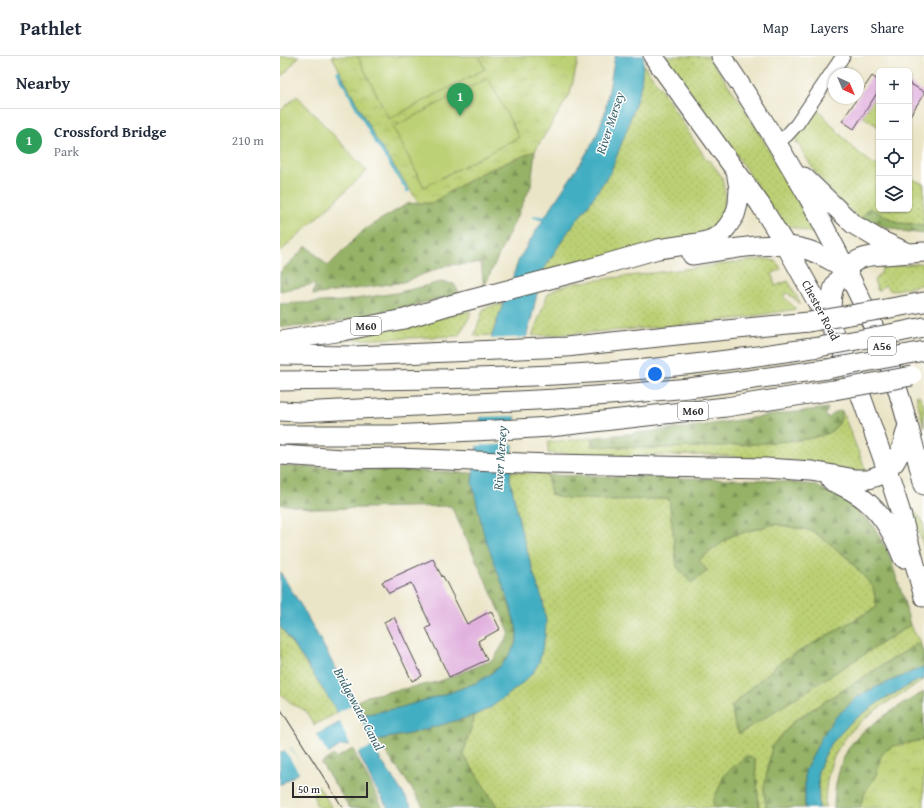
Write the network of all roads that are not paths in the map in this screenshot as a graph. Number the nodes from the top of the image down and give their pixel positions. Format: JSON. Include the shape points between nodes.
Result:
{"nodes":[{"id":1,"x":653,"y":56,"type":"edge"},
{"id":2,"x":721,"y":56,"type":"edge"},
{"id":3,"x":843,"y":56,"type":"edge"},
{"id":4,"x":777,"y":143,"type":"junction"},
{"id":5,"x":787,"y":160,"type":"junction"},
{"id":6,"x":736,"y":170,"type":"junction"},
{"id":7,"x":786,"y":246,"type":"junction"},
{"id":8,"x":916,"y":252,"type":"edge"},
{"id":9,"x":847,"y":269,"type":"junction"},
{"id":10,"x":580,"y":271,"type":"junction"},
{"id":11,"x":924,"y":302,"type":"edge"},
{"id":12,"x":924,"y":327,"type":"edge"},
{"id":13,"x":834,"y":332,"type":"junction"},
{"id":14,"x":280,"y":340,"type":"edge"},
{"id":15,"x":924,"y":350,"type":"edge"},
{"id":16,"x":280,"y":355,"type":"edge"},
{"id":17,"x":918,"y":375,"type":"edge"},
{"id":18,"x":280,"y":381,"type":"edge"},
{"id":19,"x":280,"y":411,"type":"edge"},
{"id":20,"x":908,"y":425,"type":"junction"},
{"id":21,"x":280,"y":435,"type":"edge"},
{"id":22,"x":280,"y":448,"type":"edge"},
{"id":23,"x":280,"y":455,"type":"edge"},
{"id":24,"x":397,"y":458,"type":"junction"},
{"id":25,"x":887,"y":470,"type":"junction"},
{"id":26,"x":812,"y":471,"type":"junction"},
{"id":27,"x":924,"y":485,"type":"edge"},
{"id":28,"x":924,"y":490,"type":"edge"},
{"id":29,"x":924,"y":597,"type":"edge"},
{"id":30,"x":924,"y":611,"type":"edge"}],
"edges":[{"from":1,"to":6,"type":"highway","name":"Chester Road"},
{"from":2,"to":4,"type":"highway","number":"A56"},
{"from":3,"to":4,"type":"street","via":[[797,124]]},
{"from":4,"to":5,"type":"highway","number":"A56"},
{"from":5,"to":8,"type":"highway","via":[[856,226],[878,239]]},
{"from":5,"to":9,"type":"highway","number":"A56"},
{"from":6,"to":7,"type":"highway","name":"Chester Road"},
{"from":6,"to":10,"type":"highway","number":"M60","via":[[738,204],[733,219],[720,235],[710,240],[658,249]]},
{"from":7,"to":9,"type":"highway","via":[[808,250]]},
{"from":7,"to":10,"type":"highway","number":"M60","via":[[758,246]]},
{"from":7,"to":13,"type":"highway","name":"Chester Road"},
{"from":8,"to":9,"type":"highway","via":[[866,257]]},
{"from":9,"to":13,"type":"highway","via":[[833,289],[831,311]]},
{"from":9,"to":20,"type":"highway","number":"A56","via":[[884,350]]},
{"from":10,"to":14,"type":"highway","number":"M60","via":[[396,320]]},
{"from":11,"to":16,"type":"highway","bridge":true,"via":[[809,322],[566,348],[354,356]]},
{"from":12,"to":18,"type":"highway","bridge":true,"via":[[754,357],[622,371],[560,375]]},
{"from":13,"to":25,"type":"highway","name":"Chester Road","via":[[854,376]]},
{"from":15,"to":19,"type":"highway","number":"M60","bridge":true,"via":[[827,369],[689,388],[555,399]]},
{"from":17,"to":21,"type":"highway","number":"M60","bridge":true,"via":[[726,407],[550,427],[392,435]]},
{"from":20,"to":25,"type":"highway","via":[[900,453]]},
{"from":20,"to":27,"type":"highway","number":"A56"},
{"from":22,"to":24,"type":"highway","via":[[340,451]]},
{"from":23,"to":24,"type":"highway"},
{"from":24,"to":26,"type":"highway"},
{"from":25,"to":26,"type":"highway","via":[[868,479]]},
{"from":25,"to":28,"type":"highway","via":[[905,484]]},
{"from":25,"to":29,"type":"highway","name":"Chester Road"},
{"from":26,"to":30,"type":"highway","via":[[864,499],[883,518],[892,533]]}]}
